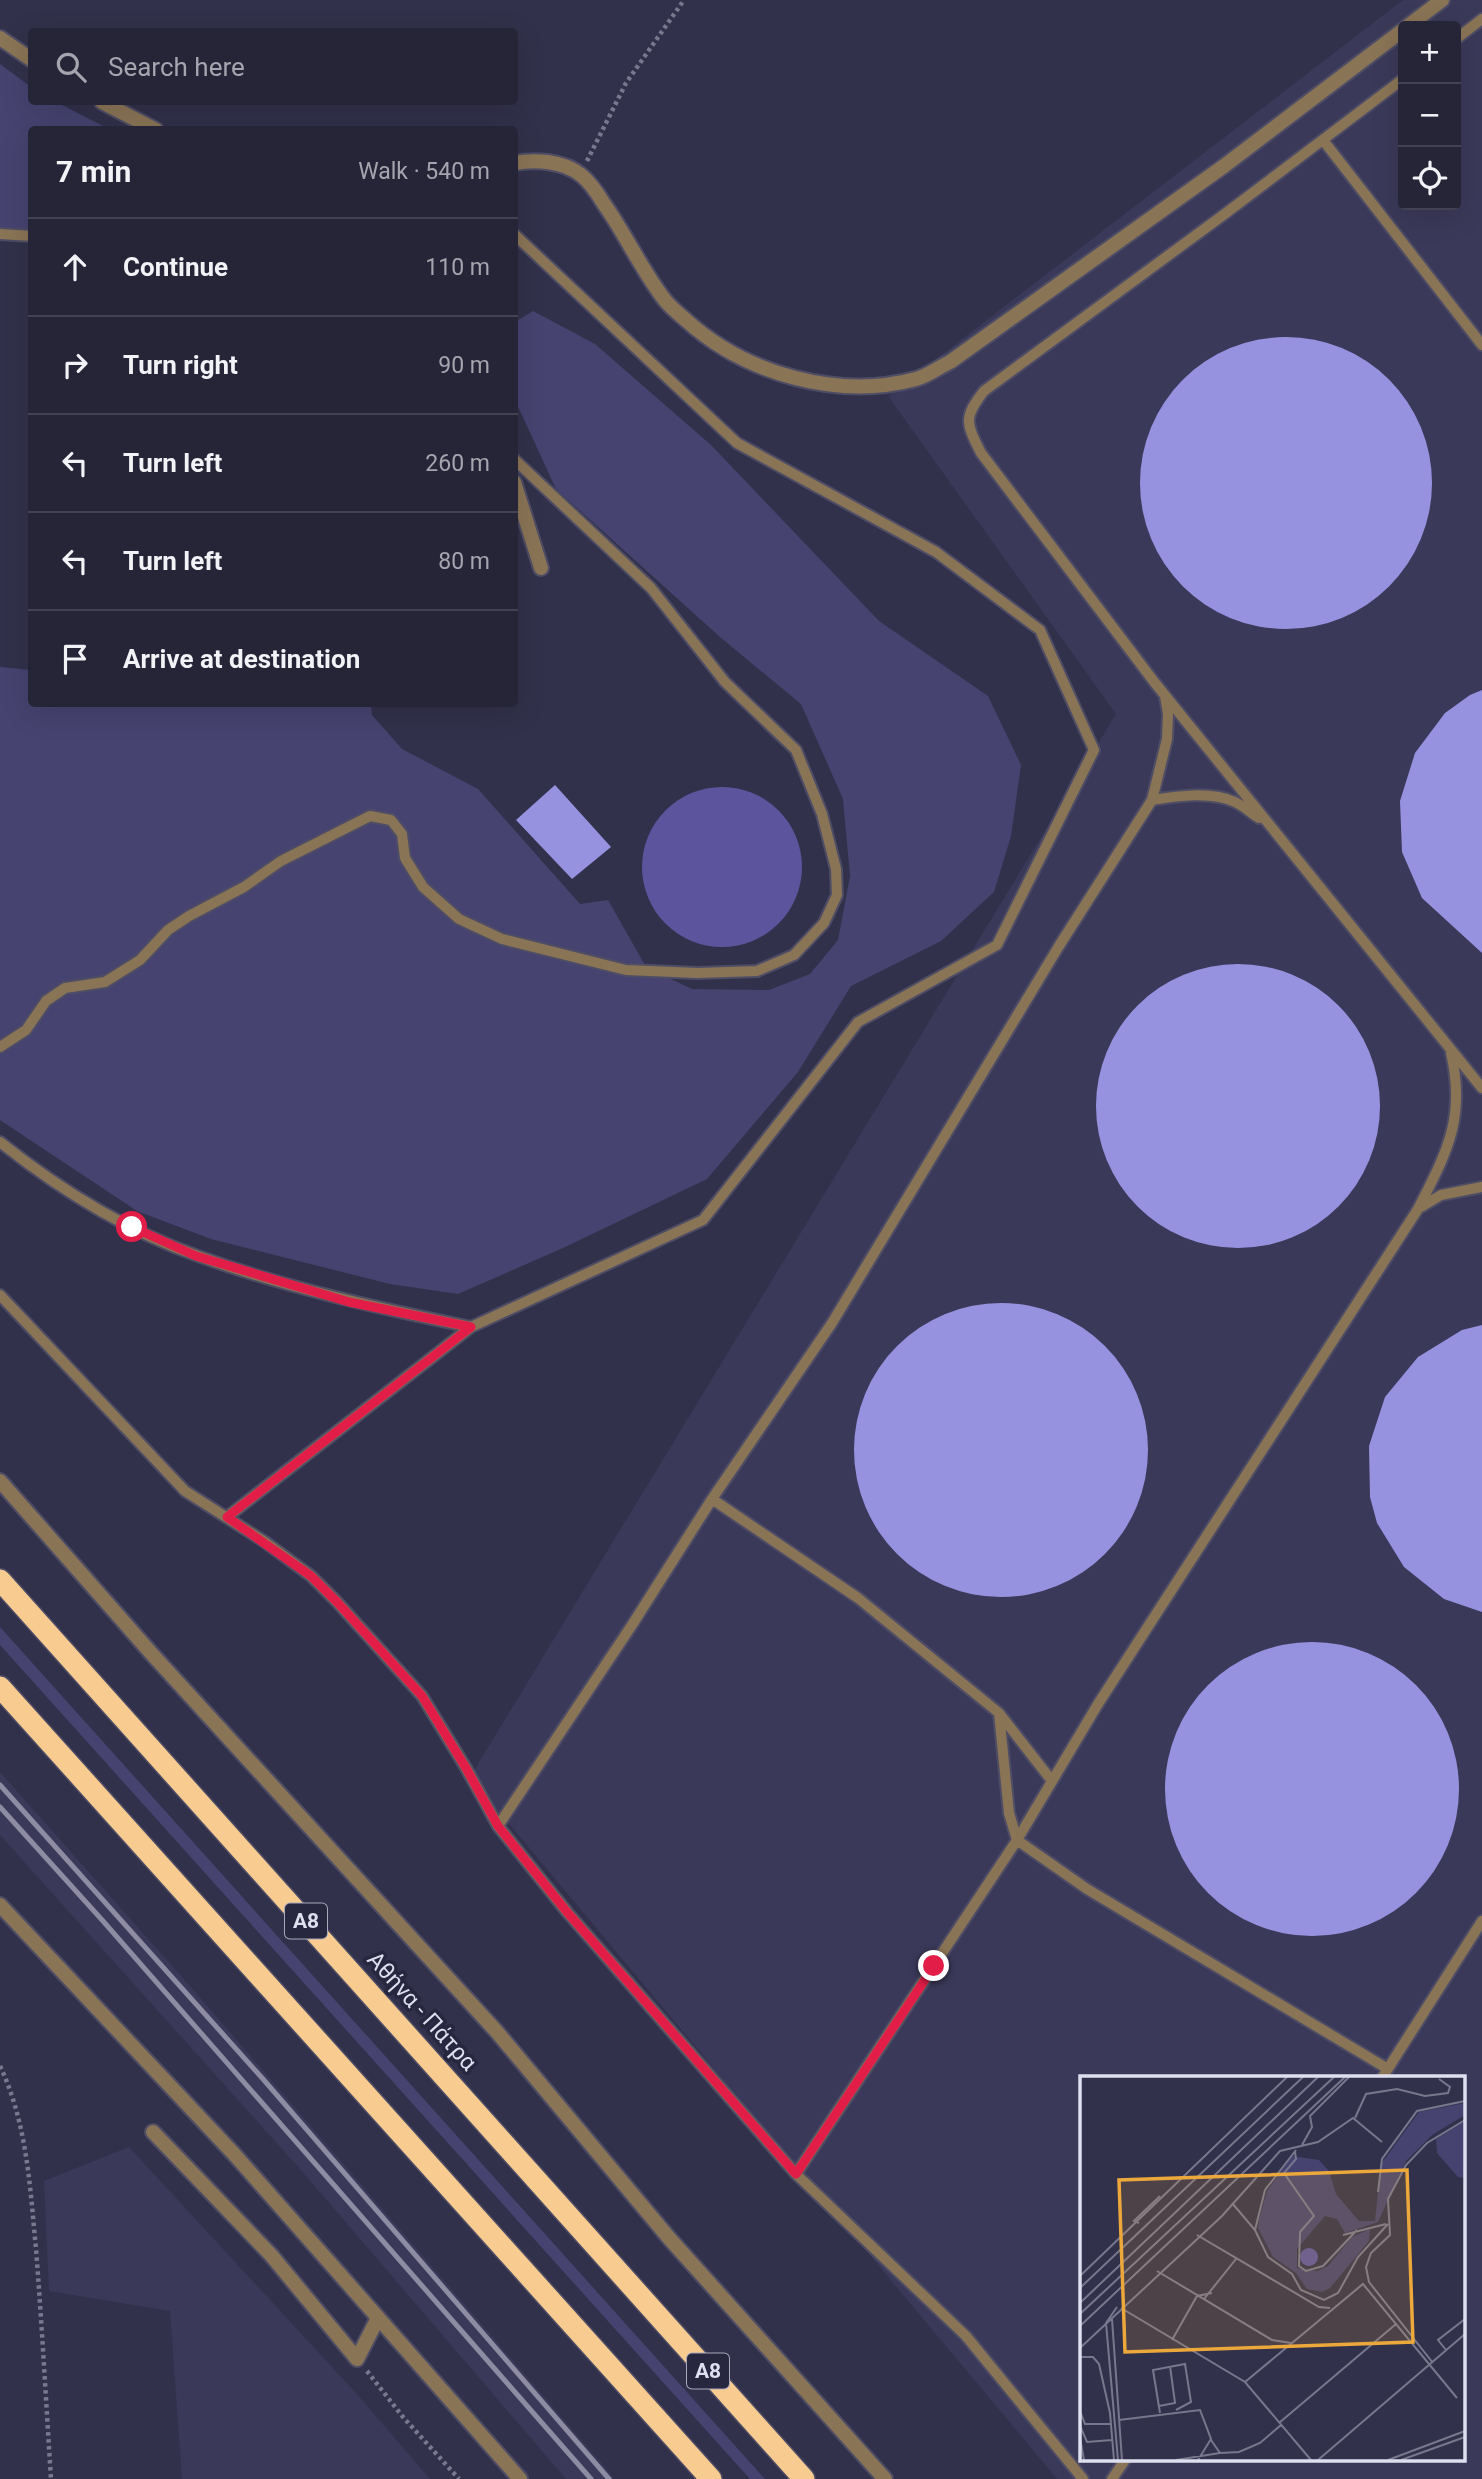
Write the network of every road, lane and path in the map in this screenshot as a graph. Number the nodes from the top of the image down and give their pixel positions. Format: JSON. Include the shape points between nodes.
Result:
{"nodes":[{"id":1,"x":684,"y":0,"type":"edge"},
{"id":2,"x":1442,"y":0,"type":"edge"},
{"id":3,"x":1482,"y":19,"type":"edge"},
{"id":4,"x":1415,"y":21,"type":"edge"},
{"id":5,"x":1398,"y":34,"type":"edge"},
{"id":6,"x":1461,"y":35,"type":"edge"},
{"id":7,"x":0,"y":38,"type":"edge"},
{"id":8,"x":28,"y":57,"type":"edge"},
{"id":9,"x":1398,"y":83,"type":"edge"},
{"id":10,"x":108,"y":105,"type":"edge"},
{"id":11,"x":148,"y":126,"type":"edge"},
{"id":12,"x":1323,"y":140,"type":"junction"},
{"id":13,"x":518,"y":163,"type":"edge"},
{"id":14,"x":581,"y":174,"type":"junction"},
{"id":15,"x":0,"y":234,"type":"edge"},
{"id":16,"x":28,"y":236,"type":"edge"},
{"id":17,"x":518,"y":238,"type":"edge"},
{"id":18,"x":1482,"y":345,"type":"edge"},
{"id":19,"x":518,"y":463,"type":"edge"},
{"id":20,"x":518,"y":495,"type":"edge"},
{"id":21,"x":541,"y":568,"type":"dead end"},
{"id":22,"x":1164,"y":694,"type":"junction"},
{"id":23,"x":1152,"y":800,"type":"junction"},
{"id":24,"x":1269,"y":825,"type":"junction"},
{"id":25,"x":0,"y":1047,"type":"edge"},
{"id":26,"x":1450,"y":1047,"type":"junction"},
{"id":27,"x":1482,"y":1088,"type":"edge"},
{"id":28,"x":0,"y":1142,"type":"edge"},
{"id":29,"x":1482,"y":1186,"type":"edge"},
{"id":30,"x":1418,"y":1209,"type":"junction"},
{"id":31,"x":0,"y":1296,"type":"edge"},
{"id":32,"x":471,"y":1327,"type":"junction"},
{"id":33,"x":0,"y":1481,"type":"edge"},
{"id":34,"x":712,"y":1499,"type":"junction"},
{"id":35,"x":227,"y":1517,"type":"junction"},
{"id":36,"x":0,"y":1580,"type":"edge"},
{"id":37,"x":0,"y":1687,"type":"edge"},
{"id":38,"x":999,"y":1713,"type":"junction"},
{"id":39,"x":1052,"y":1781,"type":"junction"},
{"id":40,"x":498,"y":1826,"type":"junction"},
{"id":41,"x":1017,"y":1840,"type":"junction"},
{"id":42,"x":0,"y":1905,"type":"edge"},
{"id":43,"x":1482,"y":1921,"type":"edge"},
{"id":44,"x":0,"y":2066,"type":"edge"},
{"id":45,"x":1385,"y":2073,"type":"edge"},
{"id":46,"x":153,"y":2132,"type":"dead end"},
{"id":47,"x":796,"y":2174,"type":"junction"},
{"id":48,"x":378,"y":2318,"type":"junction"},
{"id":49,"x":357,"y":2359,"type":"junction"},
{"id":50,"x":1124,"y":2462,"type":"edge"},
{"id":51,"x":51,"y":2479,"type":"edge"},
{"id":52,"x":459,"y":2479,"type":"edge"},
{"id":53,"x":520,"y":2479,"type":"edge"},
{"id":54,"x":711,"y":2479,"type":"edge"},
{"id":55,"x":804,"y":2479,"type":"edge"},
{"id":56,"x":885,"y":2479,"type":"edge"},
{"id":57,"x":1083,"y":2479,"type":"edge"},
{"id":58,"x":1111,"y":2479,"type":"edge"}],
"edges":[{"from":1,"to":14,"type":"path","via":[[626,83]]},
{"from":2,"to":4,"type":"street"},
{"from":3,"to":6,"type":"lane"},
{"from":5,"to":14,"type":"street","via":[[1224,166],[950,362],[918,379],[864,386],[783,375],[700,333],[666,302],[645,274],[623,231]]},
{"from":7,"to":8,"type":"street"},
{"from":9,"to":12,"type":"lane"},
{"from":10,"to":11,"type":"street"},
{"from":12,"to":18,"type":"lane"},
{"from":12,"to":22,"type":"lane","via":[[984,391],[970,409],[968,429],[981,453]]},
{"from":13,"to":14,"type":"street","via":[[555,162]]},
{"from":15,"to":16,"type":"lane"},
{"from":17,"to":32,"type":"lane","via":[[737,443],[936,552],[1040,631],[1094,750],[997,945],[858,1022],[703,1220]]},
{"from":19,"to":25,"type":"lane","via":[[651,588],[725,682],[796,750],[822,814],[836,869],[837,895],[824,923],[794,955],[757,971],[626,970],[502,939],[459,919],[423,887],[405,858],[402,834],[391,820],[370,816],[281,861],[189,916],[168,930],[140,960],[105,982],[65,988],[46,1001],[26,1030]]},
{"from":20,"to":21,"type":"street"},
{"from":22,"to":23,"type":"lane","via":[[1167,739]]},
{"from":22,"to":24,"type":"lane"},
{"from":23,"to":24,"type":"lane","via":[[1221,797]]},
{"from":23,"to":34,"type":"lane","via":[[832,1323]]},
{"from":24,"to":26,"type":"lane"},
{"from":26,"to":27,"type":"lane"},
{"from":26,"to":30,"type":"lane","via":[[1457,1111],[1450,1141]]},
{"from":28,"to":32,"type":"lane","via":[[52,1181],[132,1227],[196,1256],[349,1302]]},
{"from":29,"to":30,"type":"lane","via":[[1441,1195]]},
{"from":30,"to":39,"type":"lane"},
{"from":31,"to":35,"type":"lane","via":[[186,1491]]},
{"from":32,"to":35,"type":"lane"},
{"from":33,"to":56,"type":"street","via":[[497,2032],[668,2238]]},
{"from":34,"to":38,"type":"lane","via":[[858,1598]]},
{"from":34,"to":40,"type":"lane"},
{"from":35,"to":40,"type":"lane","via":[[311,1576],[422,1696]]},
{"from":36,"to":55,"type":"highway","name":"Αθήνα - Πάτρα","number":"Α8"},
{"from":37,"to":54,"type":"highway"},
{"from":38,"to":39,"type":"lane"},
{"from":38,"to":41,"type":"lane","via":[[1009,1813]]},
{"from":39,"to":41,"type":"lane"},
{"from":40,"to":47,"type":"lane","via":[[567,1912]]},
{"from":41,"to":45,"type":"lane","via":[[1087,1889]]},
{"from":41,"to":47,"type":"lane"},
{"from":42,"to":48,"type":"street","via":[[234,2154]]},
{"from":43,"to":45,"type":"lane"},
{"from":44,"to":51,"type":"path","via":[[20,2122],[29,2174]]},
{"from":46,"to":49,"type":"street","via":[[271,2255]]},
{"from":47,"to":57,"type":"lane","via":[[965,2336]]},
{"from":48,"to":49,"type":"street"},
{"from":48,"to":53,"type":"street"},
{"from":49,"to":52,"type":"path"},
{"from":50,"to":58,"type":"lane"}]}
